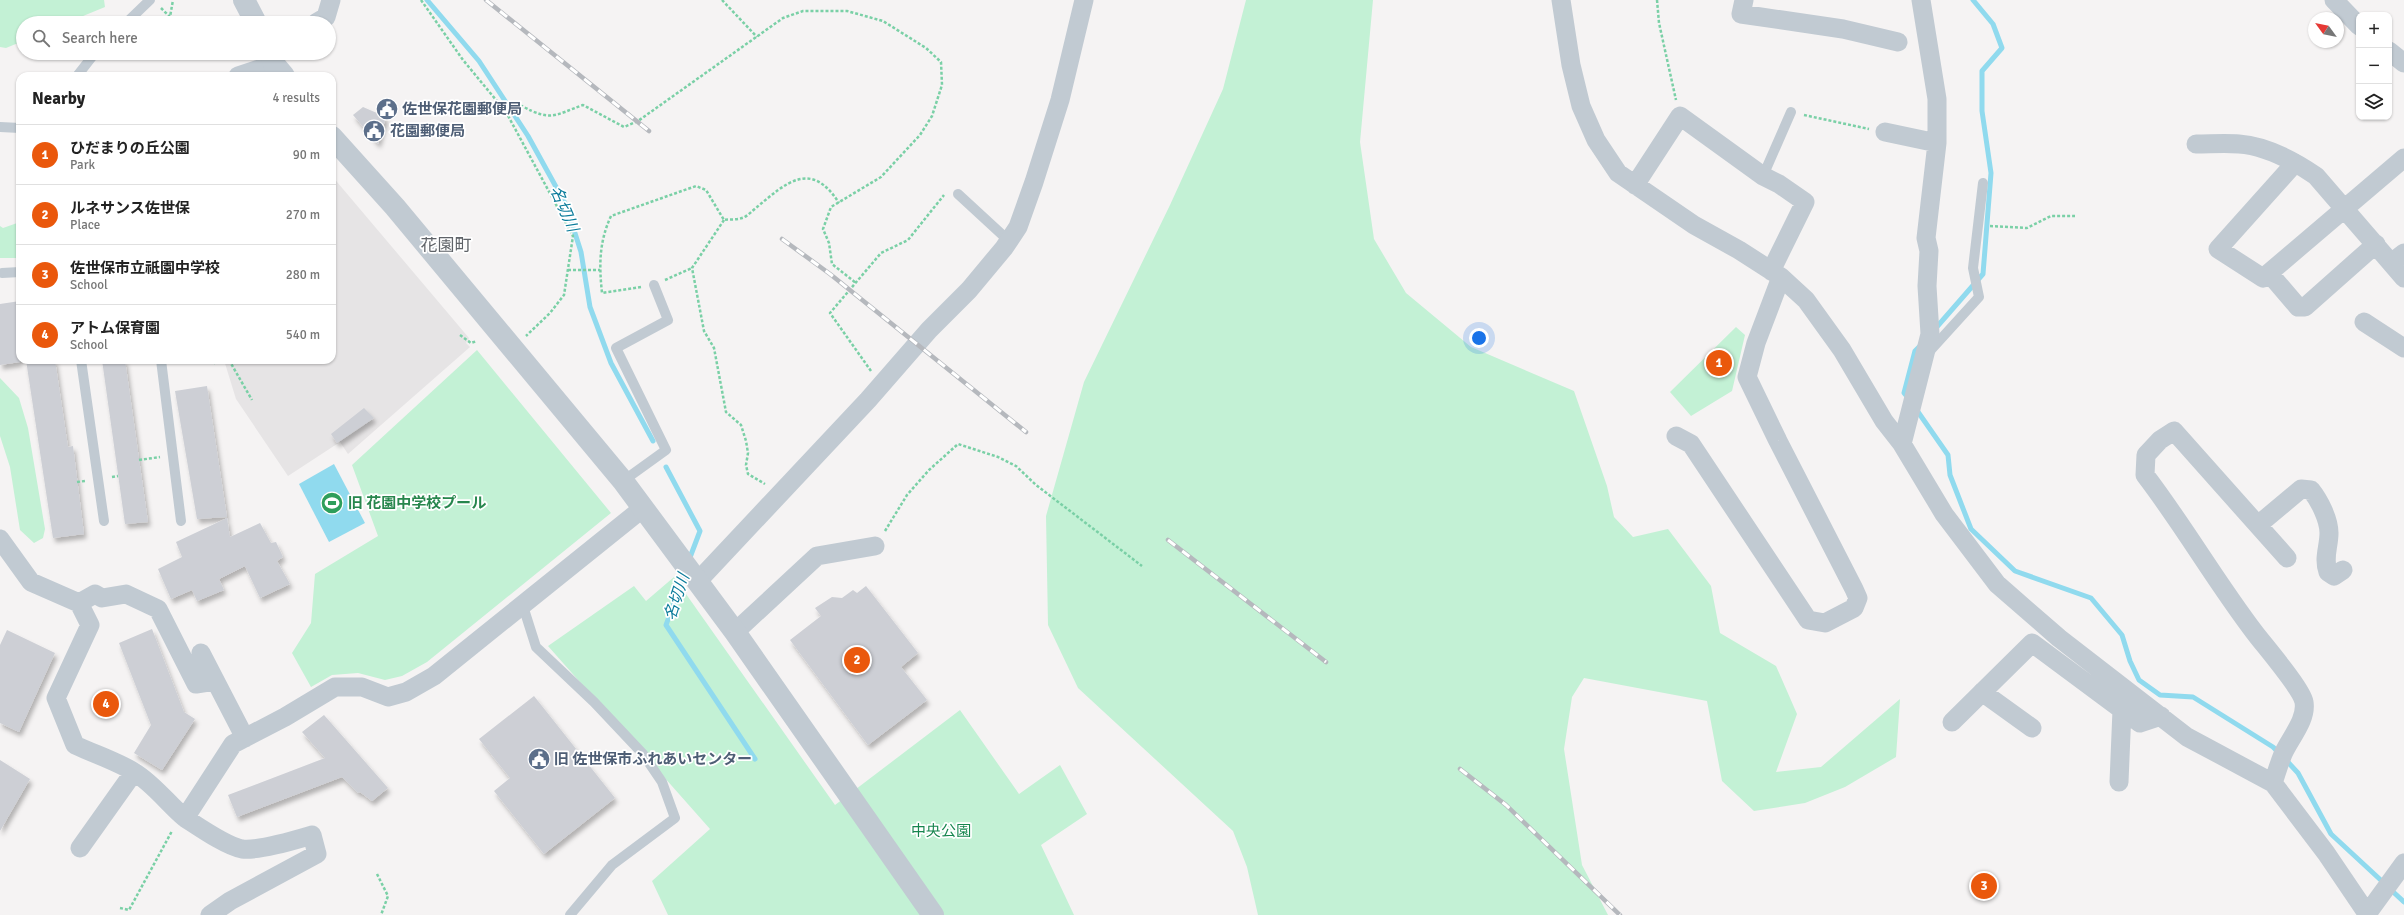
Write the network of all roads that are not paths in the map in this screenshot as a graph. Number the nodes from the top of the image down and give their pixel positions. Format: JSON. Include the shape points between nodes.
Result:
{"nodes":[{"id":1,"x":150,"y":0,"type":"edge"},
{"id":2,"x":244,"y":0,"type":"edge"},
{"id":3,"x":331,"y":0,"type":"edge"},
{"id":4,"x":1084,"y":0,"type":"edge"},
{"id":5,"x":1561,"y":0,"type":"edge"},
{"id":6,"x":1744,"y":0,"type":"edge"},
{"id":7,"x":1921,"y":0,"type":"edge"},
{"id":8,"x":2334,"y":0,"type":"edge"},
{"id":9,"x":133,"y":16,"type":"edge"},
{"id":10,"x":252,"y":16,"type":"edge"},
{"id":11,"x":326,"y":16,"type":"edge"},
{"id":12,"x":2356,"y":23,"type":"edge"},
{"id":13,"x":1903,"y":41,"type":"dead end"},
{"id":14,"x":2392,"y":54,"type":"edge"},
{"id":15,"x":90,"y":60,"type":"edge"},
{"id":16,"x":276,"y":64,"type":"edge"},
{"id":17,"x":2404,"y":64,"type":"edge"},
{"id":18,"x":80,"y":72,"type":"edge"},
{"id":19,"x":251,"y":72,"type":"edge"},
{"id":20,"x":1791,"y":112,"type":"road end"},
{"id":21,"x":0,"y":127,"type":"edge"},
{"id":22,"x":16,"y":128,"type":"edge"},
{"id":23,"x":1880,"y":131,"type":"road end"},
{"id":24,"x":336,"y":141,"type":"edge"},
{"id":25,"x":1937,"y":143,"type":"junction"},
{"id":26,"x":2196,"y":144,"type":"dead end"},
{"id":27,"x":2404,"y":158,"type":"edge"},
{"id":28,"x":2295,"y":163,"type":"junction"},
{"id":29,"x":1763,"y":176,"type":"junction"},
{"id":30,"x":1983,"y":183,"type":"dead end"},
{"id":31,"x":1635,"y":185,"type":"junction"},
{"id":32,"x":958,"y":194,"type":"road end"},
{"id":33,"x":2346,"y":209,"type":"junction"},
{"id":34,"x":1009,"y":241,"type":"junction"},
{"id":35,"x":2376,"y":244,"type":"junction"},
{"id":36,"x":2398,"y":258,"type":"edge"},
{"id":37,"x":16,"y":272,"type":"edge"},
{"id":38,"x":2269,"y":273,"type":"junction"},
{"id":39,"x":2,"y":274,"type":"dead end"},
{"id":40,"x":1776,"y":274,"type":"junction"},
{"id":41,"x":2404,"y":278,"type":"edge"},
{"id":42,"x":654,"y":285,"type":"road end"},
{"id":43,"x":2364,"y":322,"type":"dead end"},
{"id":44,"x":2404,"y":348,"type":"edge"},
{"id":45,"x":1924,"y":357,"type":"junction"},
{"id":46,"x":82,"y":364,"type":"edge"},
{"id":47,"x":161,"y":364,"type":"edge"},
{"id":48,"x":1676,"y":436,"type":"dead end"},
{"id":49,"x":1902,"y":444,"type":"junction"},
{"id":50,"x":623,"y":481,"type":"junction"},
{"id":51,"x":643,"y":508,"type":"junction"},
{"id":52,"x":104,"y":521,"type":"dead end"},
{"id":53,"x":181,"y":521,"type":"dead end"},
{"id":54,"x":2258,"y":525,"type":"junction"},
{"id":55,"x":0,"y":539,"type":"edge"},
{"id":56,"x":875,"y":546,"type":"road end"},
{"id":57,"x":2287,"y":558,"type":"dead end"},
{"id":58,"x":2343,"y":570,"type":"dead end"},
{"id":59,"x":696,"y":579,"type":"junction"},
{"id":60,"x":79,"y":603,"type":"junction"},
{"id":61,"x":523,"y":606,"type":"junction"},
{"id":62,"x":735,"y":632,"type":"junction"},
{"id":63,"x":201,"y":653,"type":"dead end"},
{"id":64,"x":215,"y":681,"type":"junction"},
{"id":65,"x":1982,"y":692,"type":"junction"},
{"id":66,"x":2122,"y":710,"type":"junction"},
{"id":67,"x":2161,"y":716,"type":"junction"},
{"id":68,"x":1952,"y":722,"type":"dead end"},
{"id":69,"x":2032,"y":728,"type":"dead end"},
{"id":70,"x":245,"y":738,"type":"junction"},
{"id":71,"x":134,"y":772,"type":"junction"},
{"id":72,"x":2119,"y":782,"type":"dead end"},
{"id":73,"x":2273,"y":783,"type":"junction"},
{"id":74,"x":185,"y":818,"type":"junction"},
{"id":75,"x":80,"y":848,"type":"dead end"},
{"id":76,"x":2404,"y":864,"type":"edge"},
{"id":77,"x":2368,"y":914,"type":"edge"},
{"id":78,"x":210,"y":915,"type":"edge"},
{"id":79,"x":570,"y":915,"type":"edge"},
{"id":80,"x":933,"y":915,"type":"edge"}],
"edges":[{"from":1,"to":9,"type":"lane"},
{"from":2,"to":10,"type":"street"},
{"from":3,"to":11,"type":"street"},
{"from":4,"to":34,"type":"street","via":[[1060,100],[1018,227]]},
{"from":5,"to":31,"type":"street","via":[[1571,65],[1581,106],[1596,140],[1618,173]]},
{"from":6,"to":13,"type":"street","via":[[1742,14]]},
{"from":7,"to":25,"type":"street","via":[[1925,41],[1937,99]]},
{"from":8,"to":12,"type":"street"},
{"from":14,"to":17,"type":"street"},
{"from":15,"to":18,"type":"lane"},
{"from":16,"to":19,"type":"street"},
{"from":20,"to":29,"type":"lane"},
{"from":21,"to":22,"type":"lane"},
{"from":23,"to":25,"type":"street"},
{"from":24,"to":50,"type":"street","via":[[395,207]]},
{"from":25,"to":45,"type":"street","via":[[1926,238],[1929,251],[1927,286],[1930,334]]},
{"from":26,"to":28,"type":"street","via":[[2240,144],[2265,150]]},
{"from":27,"to":33,"type":"street"},
{"from":28,"to":33,"type":"street","via":[[2316,176]]},
{"from":28,"to":38,"type":"street","via":[[2218,249],[2263,278]]},
{"from":29,"to":31,"type":"street","via":[[1680,116]]},
{"from":29,"to":40,"type":"street","via":[[1805,202]]},
{"from":30,"to":45,"type":"lane","via":[[1980,226],[1973,268],[1979,298]]},
{"from":31,"to":40,"type":"street"},
{"from":32,"to":34,"type":"lane"},
{"from":33,"to":35,"type":"street"},
{"from":33,"to":38,"type":"street"},
{"from":34,"to":59,"type":"street","via":[[969,290]]},
{"from":35,"to":36,"type":"street"},
{"from":35,"to":38,"type":"street","via":[[2305,307],[2298,307]]},
{"from":36,"to":41,"type":"street"},
{"from":37,"to":39,"type":"lane"},
{"from":40,"to":48,"type":"street","via":[[1747,377],[1854,588],[1858,598],[1854,608],[1825,623],[1808,620],[1691,444]]},
{"from":40,"to":49,"type":"street","via":[[1806,300],[1842,350],[1884,421]]},
{"from":42,"to":50,"type":"lane","via":[[668,320],[616,348],[666,450]]},
{"from":43,"to":44,"type":"street"},
{"from":45,"to":49,"type":"street"},
{"from":46,"to":52,"type":"lane"},
{"from":47,"to":53,"type":"lane"},
{"from":49,"to":67,"type":"street","via":[[1944,514],[1997,584],[2059,638]]},
{"from":50,"to":51,"type":"street"},
{"from":51,"to":59,"type":"street"},
{"from":51,"to":61,"type":"street"},
{"from":54,"to":57,"type":"street"},
{"from":54,"to":58,"type":"street","via":[[2301,489],[2311,490],[2319,501],[2329,531],[2324,561],[2328,572],[2334,576]]},
{"from":54,"to":73,"type":"street","via":[[2174,431],[2160,440],[2146,455],[2145,475],[2176,515],[2202,558],[2254,632],[2278,661],[2304,701],[2302,719],[2282,756]]},
{"from":55,"to":60,"type":"street","via":[[31,582]]},
{"from":56,"to":62,"type":"street","via":[[817,556]]},
{"from":59,"to":62,"type":"street"},
{"from":60,"to":64,"type":"street","via":[[95,594],[102,598],[126,594],[158,609],[196,684]]},
{"from":60,"to":71,"type":"street","via":[[90,625],[56,698],[75,745]]},
{"from":61,"to":70,"type":"street","via":[[434,676],[406,692],[388,697],[362,687],[335,687]]},
{"from":61,"to":79,"type":"lane","via":[[536,647],[594,702],[643,754],[662,782],[675,818],[612,865]]},
{"from":62,"to":80,"type":"street"},
{"from":63,"to":64,"type":"street"},
{"from":64,"to":70,"type":"street"},
{"from":65,"to":66,"type":"street","via":[[2032,643]]},
{"from":65,"to":68,"type":"street"},
{"from":65,"to":69,"type":"street"},
{"from":66,"to":67,"type":"street","via":[[2140,724]]},
{"from":66,"to":72,"type":"street"},
{"from":67,"to":73,"type":"street","via":[[2187,737]]},
{"from":70,"to":74,"type":"street","via":[[233,744]]},
{"from":71,"to":74,"type":"street"},
{"from":71,"to":75,"type":"street"},
{"from":73,"to":77,"type":"street"},
{"from":74,"to":78,"type":"street","via":[[208,833],[242,849],[279,844],[312,835],[317,854],[230,901]]},
{"from":76,"to":77,"type":"street"}]}
